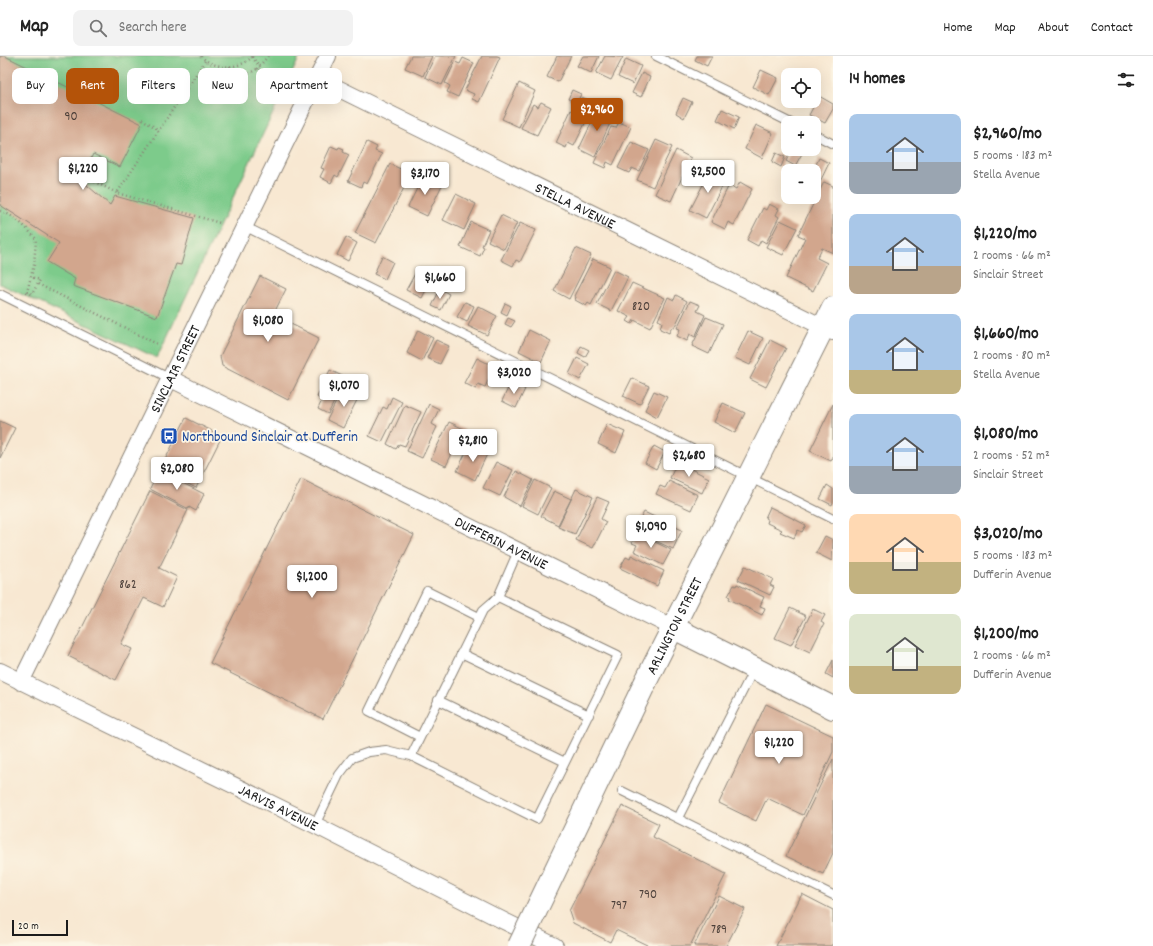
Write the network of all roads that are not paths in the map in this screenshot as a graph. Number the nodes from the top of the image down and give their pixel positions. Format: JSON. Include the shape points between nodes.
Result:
{"nodes":[{"id":1,"x":328,"y":56,"type":"edge"},
{"id":2,"x":656,"y":56,"type":"edge"},
{"id":3,"x":322,"y":68,"type":"edge"},
{"id":4,"x":342,"y":90,"type":"edge"},
{"id":5,"x":304,"y":104,"type":"edge"},
{"id":6,"x":781,"y":118,"type":"edge"},
{"id":7,"x":821,"y":138,"type":"edge"},
{"id":8,"x":833,"y":144,"type":"edge"},
{"id":9,"x":244,"y":226,"type":"junction"},
{"id":10,"x":0,"y":294,"type":"edge"},
{"id":11,"x":833,"y":308,"type":"edge"},
{"id":12,"x":828,"y":330,"type":"edge"},
{"id":13,"x":169,"y":378,"type":"junction"},
{"id":14,"x":749,"y":477,"type":"junction"},
{"id":15,"x":833,"y":519,"type":"edge"},
{"id":16,"x":518,"y":551,"type":"junction"},
{"id":17,"x":498,"y":597,"type":"junction"},
{"id":18,"x":479,"y":617,"type":"junction"},
{"id":19,"x":674,"y":628,"type":"junction"},
{"id":20,"x":461,"y":653,"type":"junction"},
{"id":21,"x":754,"y":668,"type":"junction"},
{"id":22,"x":0,"y":671,"type":"edge"},
{"id":23,"x":21,"y":682,"type":"junction"},
{"id":24,"x":438,"y":700,"type":"junction"},
{"id":25,"x":833,"y":708,"type":"edge"},
{"id":26,"x":589,"y":715,"type":"junction"},
{"id":27,"x":420,"y":737,"type":"junction"},
{"id":28,"x":411,"y":756,"type":"junction"},
{"id":29,"x":565,"y":762,"type":"junction"},
{"id":30,"x":622,"y":791,"type":"dead end"},
{"id":31,"x":678,"y":818,"type":"junction"},
{"id":32,"x":315,"y":825,"type":"junction"},
{"id":33,"x":833,"y":895,"type":"edge"},
{"id":34,"x":520,"y":946,"type":"edge"},
{"id":35,"x":555,"y":946,"type":"edge"}],
"edges":[{"from":1,"to":3,"type":"street","name":"SINCLAIR STREET"},
{"from":2,"to":6,"type":"lane"},
{"from":4,"to":12,"type":"street","name":"STELLA AVENUE"},
{"from":5,"to":9,"type":"street","name":"SINCLAIR STREET"},
{"from":7,"to":8,"type":"lane"},
{"from":9,"to":13,"type":"street","name":"SINCLAIR STREET"},
{"from":9,"to":14,"type":"lane"},
{"from":10,"to":13,"type":"lane"},
{"from":11,"to":12,"type":"main road","name":"ARLINGTON STREET"},
{"from":12,"to":14,"type":"main road","name":"ARLINGTON STREET"},
{"from":13,"to":16,"type":"street","name":"DUFFERIN AVENUE"},
{"from":13,"to":23,"type":"street","name":"SINCLAIR STREET"},
{"from":14,"to":15,"type":"lane"},
{"from":14,"to":19,"type":"main road","name":"ARLINGTON STREET"},
{"from":16,"to":17,"type":"lane"},
{"from":16,"to":19,"type":"street","name":"DUFFERIN AVENUE"},
{"from":17,"to":18,"type":"lane"},
{"from":17,"to":26,"type":"lane","via":[[618,655]]},
{"from":18,"to":20,"type":"lane"},
{"from":18,"to":27,"type":"lane","via":[[427,591],[369,711]]},
{"from":19,"to":21,"type":"main road","name":"DUFFERIN AVENUE"},
{"from":19,"to":34,"type":"main road","name":"ARLINGTON STREET","bridge":true,"via":[[646,681]]},
{"from":20,"to":24,"type":"lane"},
{"from":20,"to":26,"type":"lane"},
{"from":21,"to":25,"type":"main road","name":"DUFFERIN AVENUE"},
{"from":21,"to":31,"type":"lane"},
{"from":22,"to":23,"type":"street","name":"JARVIS AVENUE"},
{"from":23,"to":32,"type":"street","name":"JARVIS AVENUE"},
{"from":24,"to":27,"type":"lane"},
{"from":24,"to":29,"type":"lane"},
{"from":26,"to":29,"type":"lane"},
{"from":27,"to":28,"type":"lane"},
{"from":28,"to":29,"type":"lane","via":[[537,819]]},
{"from":28,"to":32,"type":"lane","via":[[386,750],[352,758],[339,775]]},
{"from":30,"to":31,"type":"lane"},
{"from":31,"to":33,"type":"lane"},
{"from":32,"to":35,"type":"street","name":"JARVIS AVENUE"}]}
